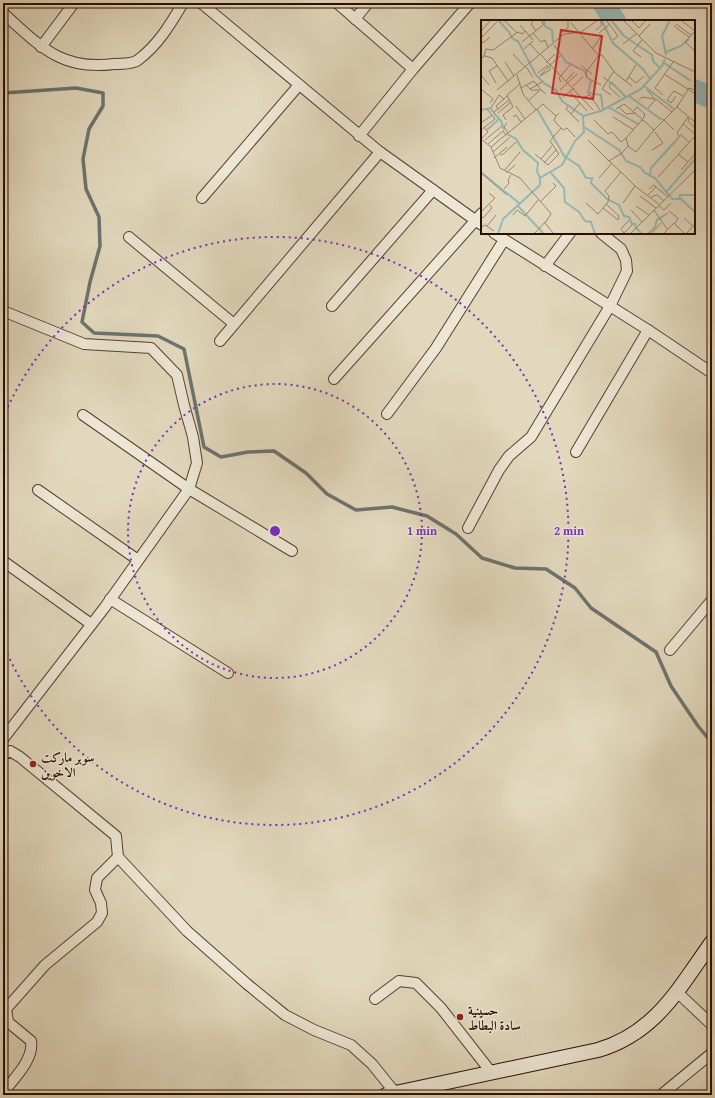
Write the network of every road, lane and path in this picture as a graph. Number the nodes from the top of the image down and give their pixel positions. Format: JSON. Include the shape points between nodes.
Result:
{"nodes":[{"id":1,"x":74,"y":3,"type":"edge"},
{"id":2,"x":183,"y":3,"type":"edge"},
{"id":3,"x":201,"y":3,"type":"edge"},
{"id":4,"x":337,"y":3,"type":"edge"},
{"id":5,"x":368,"y":3,"type":"edge"},
{"id":6,"x":470,"y":3,"type":"edge"},
{"id":7,"x":3,"y":14,"type":"edge"},
{"id":8,"x":355,"y":19,"type":"junction"},
{"id":9,"x":41,"y":47,"type":"junction"},
{"id":10,"x":413,"y":69,"type":"junction"},
{"id":11,"x":299,"y":85,"type":"junction"},
{"id":12,"x":359,"y":136,"type":"junction"},
{"id":13,"x":380,"y":152,"type":"junction"},
{"id":14,"x":433,"y":190,"type":"junction"},
{"id":15,"x":202,"y":198,"type":"dead end"},
{"id":16,"x":480,"y":219,"type":"edge"},
{"id":17,"x":495,"y":234,"type":"edge"},
{"id":18,"x":569,"y":234,"type":"edge"},
{"id":19,"x":602,"y":234,"type":"edge"},
{"id":20,"x":129,"y":237,"type":"dead end"},
{"id":21,"x":504,"y":240,"type":"junction"},
{"id":22,"x":545,"y":266,"type":"junction"},
{"id":23,"x":332,"y":306,"type":"dead end"},
{"id":24,"x":610,"y":306,"type":"junction"},
{"id":25,"x":3,"y":311,"type":"edge"},
{"id":26,"x":234,"y":324,"type":"junction"},
{"id":27,"x":648,"y":330,"type":"junction"},
{"id":28,"x":220,"y":341,"type":"dead end"},
{"id":29,"x":712,"y":373,"type":"edge"},
{"id":30,"x":334,"y":379,"type":"dead end"},
{"id":31,"x":386,"y":414,"type":"dead end"},
{"id":32,"x":83,"y":415,"type":"dead end"},
{"id":33,"x":576,"y":452,"type":"dead end"},
{"id":34,"x":189,"y":489,"type":"junction"},
{"id":35,"x":38,"y":490,"type":"dead end"},
{"id":36,"x":468,"y":528,"type":"dead end"},
{"id":37,"x":292,"y":551,"type":"dead end"},
{"id":38,"x":138,"y":560,"type":"junction"},
{"id":39,"x":3,"y":561,"type":"edge"},
{"id":40,"x":110,"y":599,"type":"junction"},
{"id":41,"x":712,"y":600,"type":"edge"},
{"id":42,"x":91,"y":624,"type":"junction"},
{"id":43,"x":670,"y":650,"type":"dead end"},
{"id":44,"x":228,"y":673,"type":"dead end"},
{"id":45,"x":3,"y":739,"type":"edge"},
{"id":46,"x":6,"y":753,"type":"edge"},
{"id":47,"x":118,"y":857,"type":"junction"},
{"id":48,"x":712,"y":942,"type":"edge"},
{"id":49,"x":677,"y":992,"type":"junction"},
{"id":50,"x":374,"y":999,"type":"dead end"},
{"id":51,"x":712,"y":1025,"type":"edge"},
{"id":52,"x":712,"y":1052,"type":"edge"},
{"id":53,"x":491,"y":1072,"type":"junction"},
{"id":54,"x":3,"y":1093,"type":"edge"},
{"id":55,"x":393,"y":1094,"type":"edge"},
{"id":56,"x":661,"y":1095,"type":"edge"}],
"edges":[{"from":1,"to":9,"type":"street"},
{"from":2,"to":9,"type":"street","via":[[163,36],[137,62],[100,66],[67,62]]},
{"from":3,"to":11,"type":"street"},
{"from":4,"to":8,"type":"street"},
{"from":5,"to":8,"type":"street"},
{"from":6,"to":10,"type":"street"},
{"from":7,"to":9,"type":"street"},
{"from":8,"to":10,"type":"street"},
{"from":10,"to":12,"type":"street"},
{"from":11,"to":12,"type":"street"},
{"from":11,"to":15,"type":"street"},
{"from":12,"to":13,"type":"street"},
{"from":13,"to":14,"type":"street"},
{"from":13,"to":26,"type":"street"},
{"from":14,"to":16,"type":"street"},
{"from":14,"to":23,"type":"street"},
{"from":16,"to":30,"type":"street"},
{"from":17,"to":21,"type":"street"},
{"from":18,"to":22,"type":"street"},
{"from":19,"to":24,"type":"street","via":[[621,249],[626,260],[627,271]]},
{"from":20,"to":26,"type":"street"},
{"from":21,"to":22,"type":"street"},
{"from":21,"to":31,"type":"street","via":[[436,348]]},
{"from":22,"to":24,"type":"street"},
{"from":24,"to":27,"type":"street"},
{"from":24,"to":36,"type":"street","via":[[531,436],[509,456],[499,470]]},
{"from":25,"to":34,"type":"street","via":[[84,344],[151,348],[177,375],[197,463]]},
{"from":26,"to":28,"type":"street"},
{"from":27,"to":29,"type":"street"},
{"from":27,"to":33,"type":"street"},
{"from":32,"to":34,"type":"street"},
{"from":34,"to":37,"type":"street"},
{"from":34,"to":38,"type":"street"},
{"from":35,"to":38,"type":"street"},
{"from":38,"to":40,"type":"street"},
{"from":39,"to":42,"type":"street"},
{"from":40,"to":42,"type":"street"},
{"from":40,"to":44,"type":"street"},
{"from":41,"to":43,"type":"street"},
{"from":42,"to":45,"type":"street"},
{"from":45,"to":46,"type":"street"},
{"from":46,"to":47,"type":"street","via":[[116,836]]},
{"from":47,"to":54,"type":"street","via":[[97,878],[95,890],[102,913],[97,922],[45,965],[6,1009],[8,1022],[31,1041],[32,1049],[28,1060]]},
{"from":47,"to":55,"type":"street","via":[[187,931],[246,984],[285,1015],[351,1045],[372,1064]]},
{"from":48,"to":49,"type":"main road"},
{"from":49,"to":51,"type":"street"},
{"from":49,"to":53,"type":"main road","via":[[643,1028],[627,1039],[612,1045]]},
{"from":50,"to":53,"type":"street","via":[[399,981],[416,984],[441,1008]]},
{"from":52,"to":56,"type":"street"},
{"from":53,"to":55,"type":"main road"}]}
